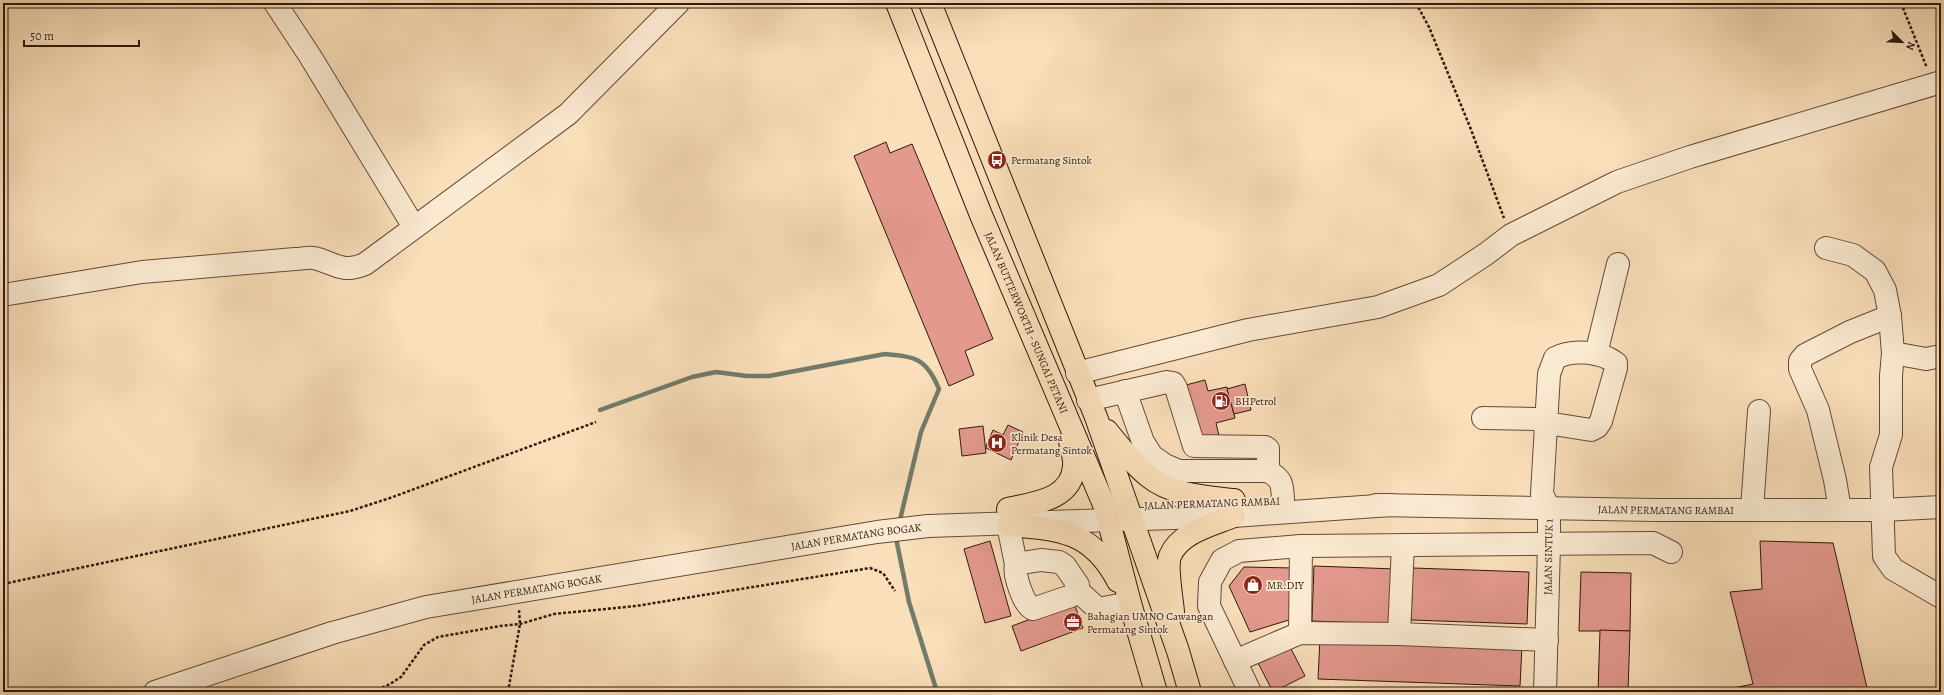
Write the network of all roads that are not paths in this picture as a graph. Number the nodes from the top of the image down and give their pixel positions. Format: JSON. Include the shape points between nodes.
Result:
{"nodes":[{"id":1,"x":275,"y":3,"type":"edge"},
{"id":2,"x":678,"y":3,"type":"edge"},
{"id":3,"x":897,"y":3,"type":"edge"},
{"id":4,"x":930,"y":3,"type":"edge"},
{"id":5,"x":1937,"y":83,"type":"edge"},
{"id":6,"x":414,"y":227,"type":"junction"},
{"id":7,"x":1826,"y":248,"type":"dead end"},
{"id":8,"x":1618,"y":264,"type":"dead end"},
{"id":9,"x":3,"y":296,"type":"edge"},
{"id":10,"x":1890,"y":316,"type":"junction"},
{"id":11,"x":1893,"y":353,"type":"junction"},
{"id":12,"x":1596,"y":354,"type":"junction"},
{"id":13,"x":1941,"y":356,"type":"edge"},
{"id":14,"x":1078,"y":373,"type":"junction"},
{"id":15,"x":1125,"y":391,"type":"junction"},
{"id":16,"x":1064,"y":408,"type":"junction"},
{"id":17,"x":1092,"y":408,"type":"junction"},
{"id":18,"x":1759,"y":411,"type":"dead end"},
{"id":19,"x":1483,"y":418,"type":"dead end"},
{"id":20,"x":1547,"y":423,"type":"junction"},
{"id":21,"x":1268,"y":471,"type":"junction"},
{"id":22,"x":1283,"y":500,"type":"junction"},
{"id":23,"x":1391,"y":505,"type":"junction"},
{"id":24,"x":1941,"y":507,"type":"edge"},
{"id":25,"x":1234,"y":508,"type":"junction"},
{"id":26,"x":1549,"y":508,"type":"junction"},
{"id":27,"x":1752,"y":509,"type":"junction"},
{"id":28,"x":1655,"y":510,"type":"junction"},
{"id":29,"x":1840,"y":510,"type":"junction"},
{"id":30,"x":1882,"y":510,"type":"junction"},
{"id":31,"x":1129,"y":512,"type":"junction"},
{"id":32,"x":1106,"y":513,"type":"junction"},
{"id":33,"x":1008,"y":517,"type":"junction"},
{"id":34,"x":1403,"y":545,"type":"junction"},
{"id":35,"x":1549,"y":545,"type":"junction"},
{"id":36,"x":1301,"y":546,"type":"junction"},
{"id":37,"x":1016,"y":564,"type":"junction"},
{"id":38,"x":1078,"y":591,"type":"junction"},
{"id":39,"x":1941,"y":597,"type":"edge"},
{"id":40,"x":1130,"y":603,"type":"junction"},
{"id":41,"x":1300,"y":633,"type":"junction"},
{"id":42,"x":1399,"y":634,"type":"junction"},
{"id":43,"x":1547,"y":640,"type":"junction"},
{"id":44,"x":1178,"y":651,"type":"junction"},
{"id":45,"x":1235,"y":661,"type":"junction"},
{"id":46,"x":154,"y":692,"type":"edge"},
{"id":47,"x":1156,"y":692,"type":"edge"},
{"id":48,"x":1190,"y":692,"type":"edge"},
{"id":49,"x":1250,"y":692,"type":"edge"},
{"id":50,"x":1545,"y":692,"type":"edge"}],
"edges":[{"from":1,"to":6,"type":"street"},
{"from":2,"to":6,"type":"street","via":[[568,114]]},
{"from":3,"to":16,"type":"highway","name":"JALAN BUTTERWORTH - SUNGAI PETANI","via":[[981,215]]},
{"from":4,"to":14,"type":"highway"},
{"from":5,"to":14,"type":"street","via":[[1690,157],[1617,182],[1511,236],[1439,285],[1378,307],[1248,330]]},
{"from":6,"to":9,"type":"street","via":[[365,264],[354,269],[340,268],[312,258],[295,259],[142,272]]},
{"from":7,"to":10,"type":"street","via":[[1853,255],[1875,271],[1885,290]]},
{"from":8,"to":12,"type":"street"},
{"from":10,"to":11,"type":"street"},
{"from":10,"to":29,"type":"street","via":[[1850,332],[1805,355],[1800,361],[1800,369],[1818,410]]},
{"from":11,"to":13,"type":"street","via":[[1926,359]]},
{"from":11,"to":30,"type":"street","via":[[1891,435],[1881,467]]},
{"from":12,"to":20,"type":"street","name":"JALAN SINTUK 1","via":[[1571,353],[1555,358],[1549,374]]},
{"from":12,"to":20,"type":"street","name":"JALAN SINTUK 1","via":[[1616,363],[1601,421],[1597,427],[1591,430]]},
{"from":14,"to":17,"type":"highway"},
{"from":15,"to":17,"type":"street"},
{"from":15,"to":21,"type":"street","via":[[1143,442],[1152,456],[1164,466],[1179,471]]},
{"from":15,"to":21,"type":"street","via":[[1172,383],[1176,388],[1194,446],[1265,447],[1270,453]]},
{"from":16,"to":32,"type":"highway","name":"JALAN BUTTERWORTH - SUNGAI PETANI"},
{"from":16,"to":33,"type":"highway","via":[[1074,466],[1070,479],[1063,490],[1051,499]]},
{"from":17,"to":25,"type":"highway","via":[[1129,458],[1149,477],[1171,489]]},
{"from":17,"to":31,"type":"highway"},
{"from":18,"to":27,"type":"street"},
{"from":19,"to":20,"type":"street","name":"JALAN SINTUK 1","via":[[1535,419]]},
{"from":20,"to":26,"type":"street","name":"JALAN SINTUK 1","via":[[1542,494]]},
{"from":21,"to":22,"type":"street","via":[[1278,477],[1282,484]]},
{"from":22,"to":23,"type":"street","name":"JALAN PERMATANG RAMBAI"},
{"from":22,"to":25,"type":"street","name":"JALAN PERMATANG RAMBAI"},
{"from":23,"to":25,"type":"street","name":"JALAN PERMATANG RAMBAI"},
{"from":23,"to":26,"type":"street","name":"JALAN PERMATANG RAMBAI"},
{"from":24,"to":30,"type":"street","name":"JALAN PERMATANG RAMBAI"},
{"from":25,"to":31,"type":"street","name":"JALAN PERMATANG RAMBAI","via":[[1196,504]]},
{"from":25,"to":44,"type":"highway","via":[[1191,533],[1178,544],[1170,557]]},
{"from":26,"to":28,"type":"street","name":"JALAN PERMATANG RAMBAI"},
{"from":26,"to":35,"type":"street","name":"JALAN SINTUK 1"},
{"from":27,"to":28,"type":"street","name":"JALAN PERMATANG RAMBAI"},
{"from":27,"to":29,"type":"street","name":"JALAN PERMATANG RAMBAI"},
{"from":28,"to":35,"type":"street","via":[[1662,547]]},
{"from":29,"to":30,"type":"street","name":"JALAN PERMATANG RAMBAI"},
{"from":30,"to":39,"type":"street","via":[[1884,556],[1892,569]]},
{"from":31,"to":32,"type":"street","name":"JALAN PERMATANG RAMBAI"},
{"from":31,"to":44,"type":"highway"},
{"from":32,"to":33,"type":"street","name":"JALAN PERMATANG BOGAK"},
{"from":32,"to":40,"type":"highway","name":"JALAN BUTTERWORTH - SUNGAI PETANI"},
{"from":33,"to":37,"type":"street"},
{"from":33,"to":40,"type":"highway","via":[[1074,535],[1110,565]]},
{"from":33,"to":46,"type":"street","name":"JALAN PERMATANG BOGAK","via":[[888,531],[426,607],[332,633]]},
{"from":34,"to":35,"type":"street"},
{"from":34,"to":36,"type":"street"},
{"from":34,"to":42,"type":"street"},
{"from":35,"to":43,"type":"street","name":"JALAN SINTUK 1"},
{"from":36,"to":41,"type":"street"},
{"from":36,"to":45,"type":"street","via":[[1239,550],[1222,560],[1210,582],[1210,606]]},
{"from":37,"to":38,"type":"street","via":[[1041,560],[1058,562],[1065,566],[1078,585]]},
{"from":37,"to":38,"type":"street","via":[[1016,573],[1025,602],[1033,609],[1071,596]]},
{"from":38,"to":40,"type":"street","via":[[1098,609]]},
{"from":40,"to":47,"type":"highway","name":"JALAN BUTTERWORTH - SUNGAI PETANI"},
{"from":41,"to":42,"type":"street"},
{"from":41,"to":45,"type":"street"},
{"from":42,"to":43,"type":"street"},
{"from":43,"to":50,"type":"street","name":"JALAN SINTUK 1"},
{"from":44,"to":48,"type":"highway"},
{"from":45,"to":49,"type":"street"}]}
